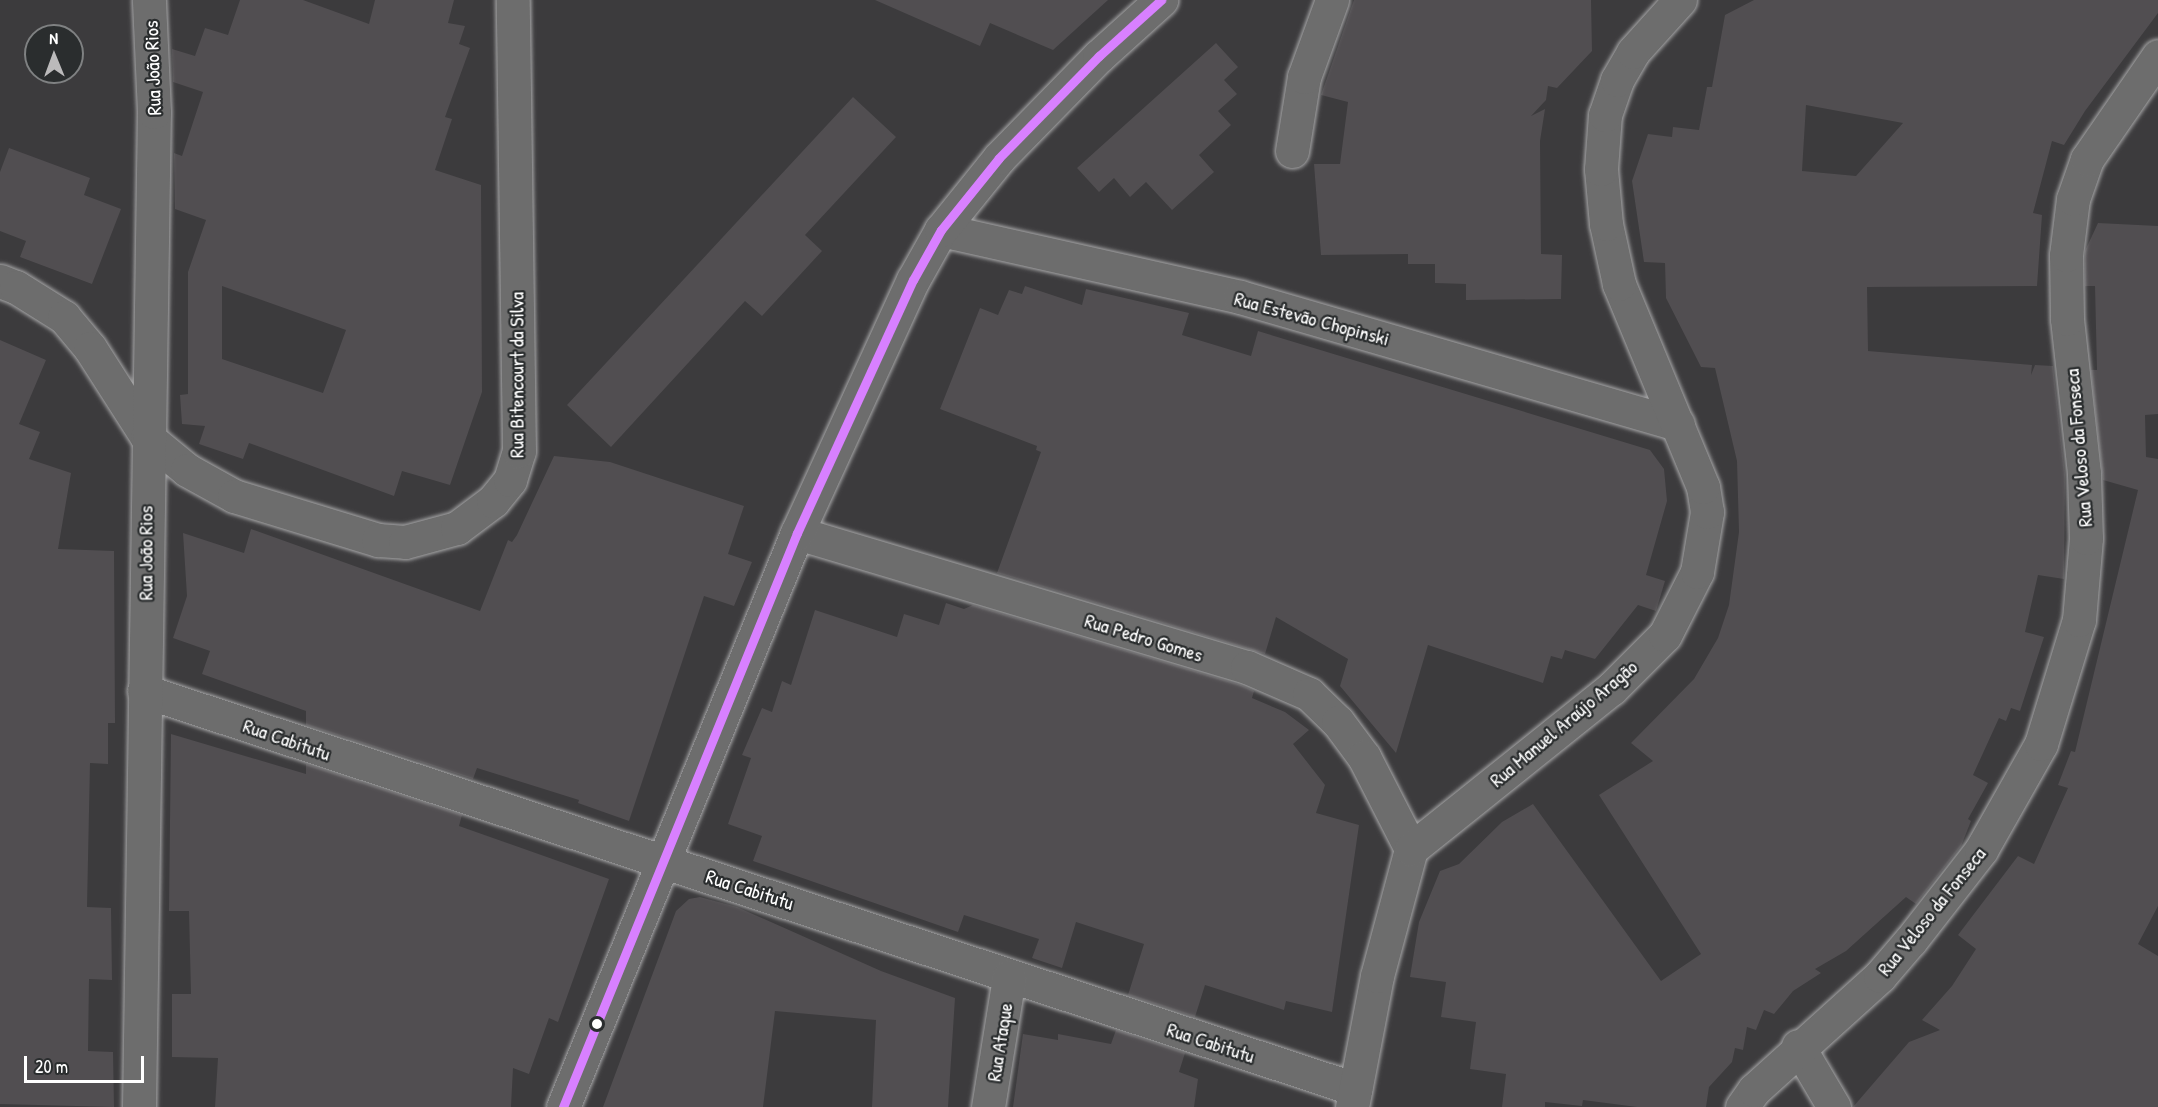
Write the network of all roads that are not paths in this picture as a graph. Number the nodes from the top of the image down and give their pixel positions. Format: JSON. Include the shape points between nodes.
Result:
{"nodes":[{"id":1,"x":150,"y":0,"type":"edge"},
{"id":2,"x":513,"y":0,"type":"edge"},
{"id":3,"x":1161,"y":0,"type":"edge"},
{"id":4,"x":1332,"y":0,"type":"edge"},
{"id":5,"x":1680,"y":0,"type":"edge"},
{"id":6,"x":2158,"y":56,"type":"edge"},
{"id":7,"x":1292,"y":151,"type":"dead end"},
{"id":8,"x":941,"y":230,"type":"junction"},
{"id":9,"x":0,"y":281,"type":"edge"},
{"id":10,"x":1678,"y":424,"type":"junction"},
{"id":11,"x":147,"y":437,"type":"junction"},
{"id":12,"x":797,"y":532,"type":"junction"},
{"id":13,"x":144,"y":691,"type":"junction"},
{"id":14,"x":1411,"y":849,"type":"junction"},
{"id":15,"x":662,"y":861,"type":"junction"},
{"id":16,"x":1009,"y":977,"type":"junction"},
{"id":17,"x":1798,"y":1046,"type":"junction"},
{"id":18,"x":1353,"y":1098,"type":"edge"},
{"id":19,"x":139,"y":1107,"type":"edge"},
{"id":20,"x":563,"y":1107,"type":"edge"},
{"id":21,"x":988,"y":1107,"type":"edge"},
{"id":22,"x":1742,"y":1107,"type":"edge"},
{"id":23,"x":1834,"y":1107,"type":"edge"}],
"edges":[{"from":1,"to":11,"type":"street","name":"Rua João Rios","via":[[154,112]]},
{"from":2,"to":11,"type":"street","name":"Rua Bitencourt da Silva","via":[[519,451],[510,480],[457,528],[405,542],[378,540],[234,496],[187,470]]},
{"from":3,"to":8,"type":"street","via":[[1098,56],[999,158]]},
{"from":4,"to":7,"type":"street","via":[[1304,77]]},
{"from":5,"to":10,"type":"street","name":"Rua Manuel Araújo Aragão","via":[[1633,52],[1617,80],[1605,115],[1601,169],[1606,224],[1619,284]]},
{"from":6,"to":17,"type":"street","name":"Rua Veloso da Fonseca","via":[[2087,159],[2073,199],[2066,255],[2067,319],[2084,473],[2086,538],[2079,620],[2041,744],[1981,850],[1911,940],[1880,976]]},
{"from":8,"to":10,"type":"street","name":"Rua Estevão Chopinski","via":[[1240,297]]},
{"from":8,"to":12,"type":"street","via":[[889,328]]},
{"from":9,"to":11,"type":"street","name":"Rua Bitencourt da Silva","via":[[64,317],[90,348]]},
{"from":10,"to":14,"type":"street","name":"Rua Manuel Araújo Aragão","via":[[1703,487],[1707,512],[1697,572],[1665,635],[1611,689]]},
{"from":11,"to":13,"type":"street","name":"Rua João Rios"},
{"from":12,"to":14,"type":"street","name":"Rua Pedro Gomes","via":[[1247,667],[1309,694],[1338,722],[1364,757]]},
{"from":12,"to":15,"type":"street"},
{"from":13,"to":15,"type":"street","name":"Rua Cabitutu"},
{"from":13,"to":19,"type":"street","name":"Rua João Rios"},
{"from":14,"to":18,"type":"street","via":[[1377,976]]},
{"from":15,"to":16,"type":"street","name":"Rua Cabitutu"},
{"from":15,"to":20,"type":"street"},
{"from":16,"to":18,"type":"street","name":"Rua Cabitutu"},
{"from":16,"to":21,"type":"street","name":"Rua Ataque"},
{"from":17,"to":22,"type":"street","name":"Rua Veloso da Fonseca"},
{"from":17,"to":23,"type":"street"}]}
